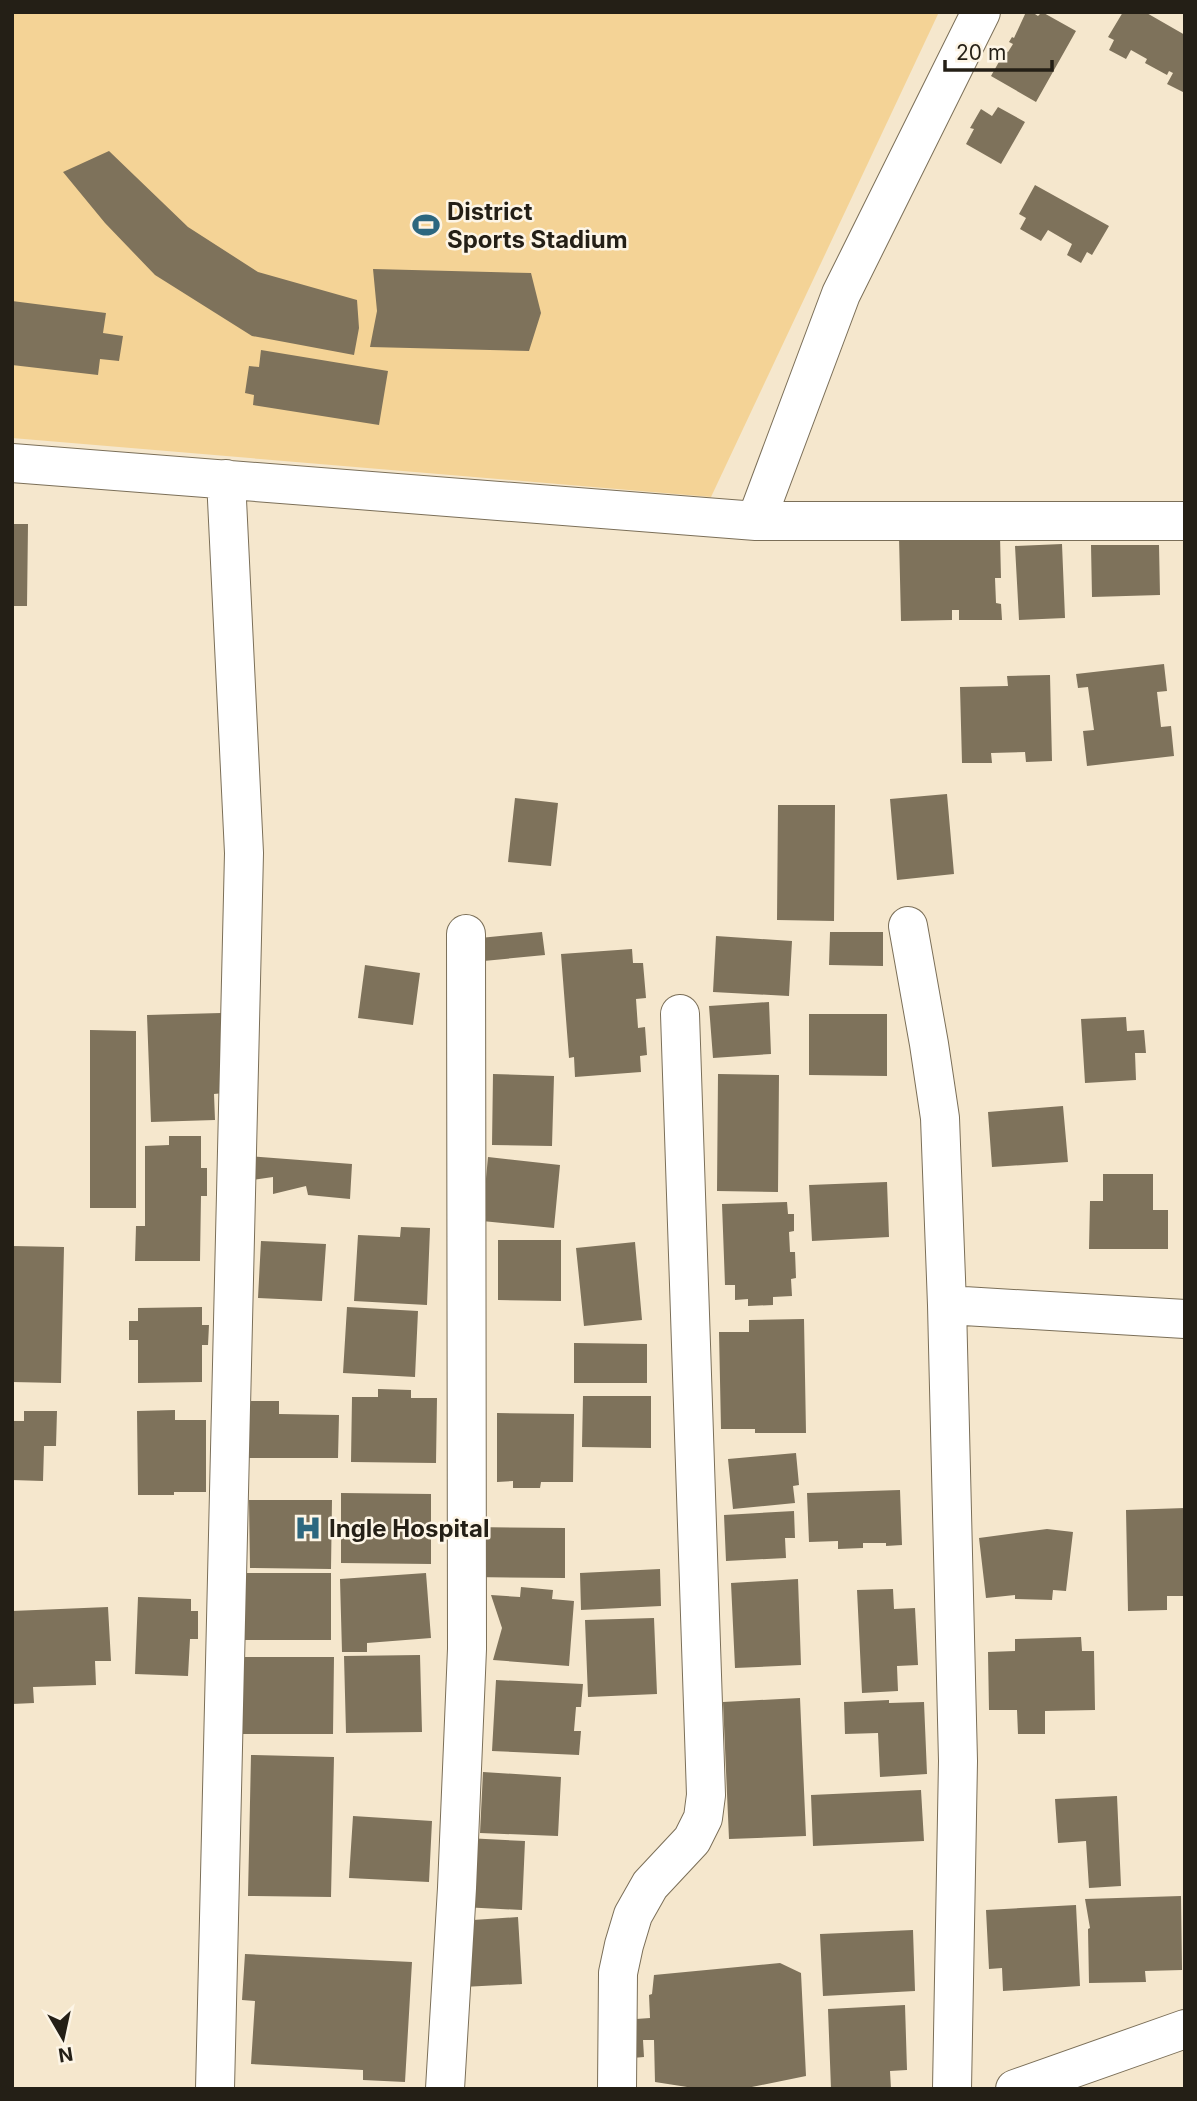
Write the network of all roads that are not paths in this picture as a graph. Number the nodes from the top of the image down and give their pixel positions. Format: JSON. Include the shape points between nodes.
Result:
{"nodes":[{"id":1,"x":981,"y":12,"type":"edge"},
{"id":2,"x":12,"y":463,"type":"edge"},
{"id":3,"x":226,"y":480,"type":"junction"},
{"id":4,"x":756,"y":521,"type":"junction"},
{"id":5,"x":1185,"y":522,"type":"edge"},
{"id":6,"x":908,"y":926,"type":"dead end"},
{"id":7,"x":466,"y":934,"type":"dead end"},
{"id":8,"x":680,"y":1014,"type":"dead end"},
{"id":9,"x":947,"y":1305,"type":"junction"},
{"id":10,"x":1185,"y":1319,"type":"edge"},
{"id":11,"x":1185,"y":2029,"type":"edge"},
{"id":12,"x":215,"y":2089,"type":"edge"},
{"id":13,"x":445,"y":2089,"type":"edge"},
{"id":14,"x":617,"y":2089,"type":"edge"},
{"id":15,"x":952,"y":2089,"type":"edge"},
{"id":16,"x":1016,"y":2089,"type":"edge"}],
"edges":[{"from":1,"to":4,"type":"street","via":[[841,294]]},
{"from":2,"to":3,"type":"street"},
{"from":3,"to":4,"type":"street"},
{"from":3,"to":12,"type":"street","via":[[244,853]]},
{"from":4,"to":5,"type":"street"},
{"from":6,"to":9,"type":"street","via":[[940,1118]]},
{"from":7,"to":13,"type":"street","via":[[467,1649]]},
{"from":8,"to":14,"type":"street","via":[[706,1795],[703,1818],[692,1840],[650,1885],[633,1915],[618,1973]]},
{"from":9,"to":10,"type":"street"},
{"from":9,"to":15,"type":"street","via":[[958,1761]]},
{"from":11,"to":16,"type":"street"}]}
